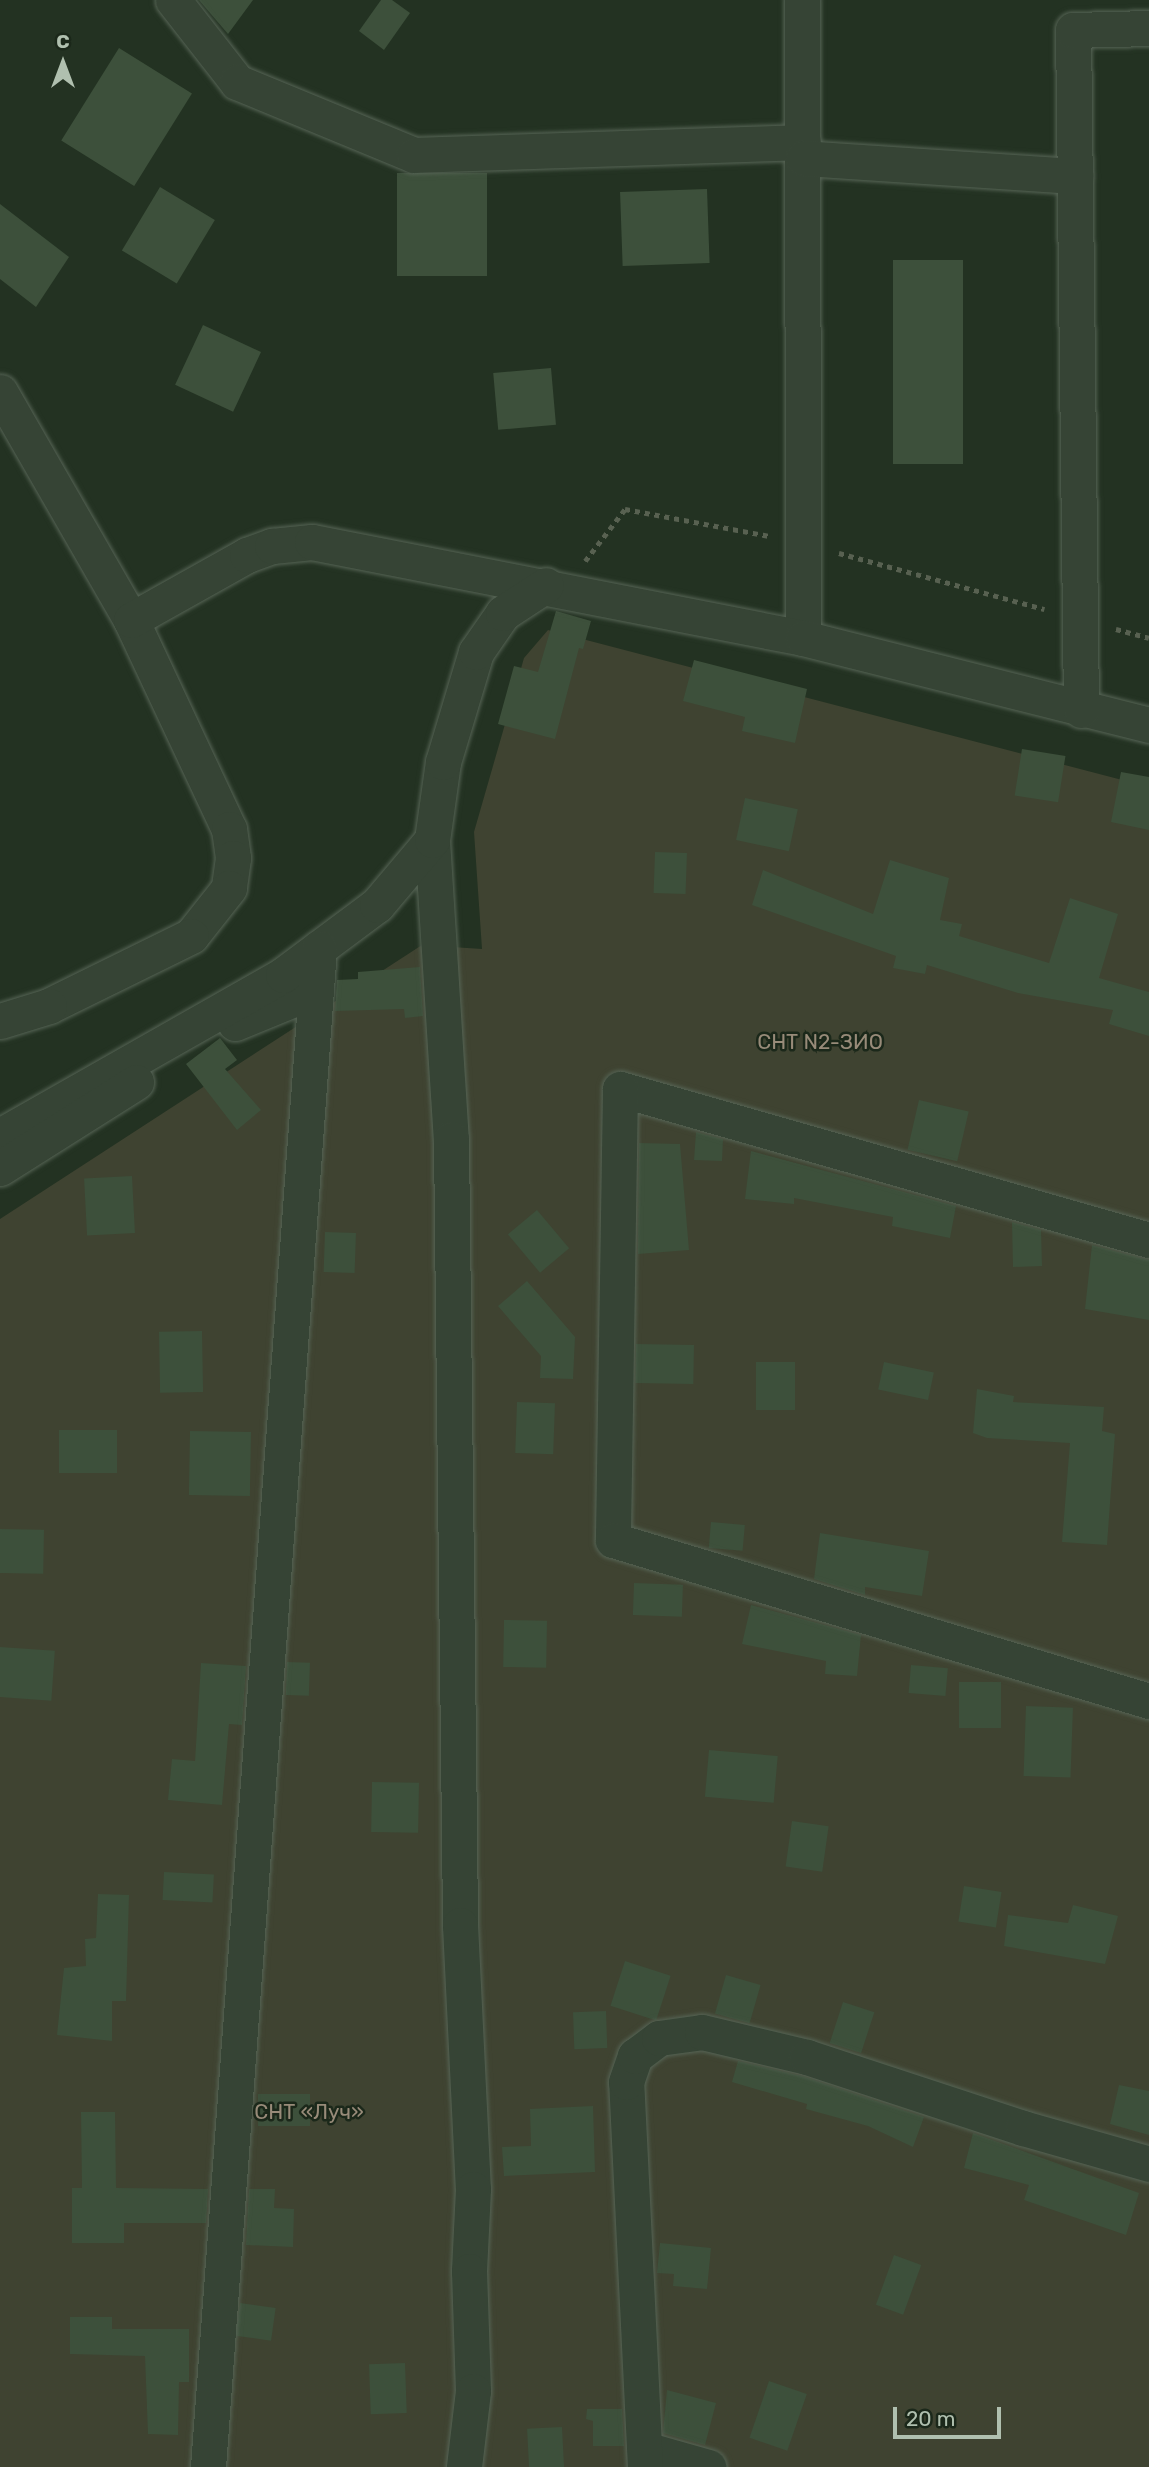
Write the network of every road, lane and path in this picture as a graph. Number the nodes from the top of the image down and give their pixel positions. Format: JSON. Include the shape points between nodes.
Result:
{"nodes":[{"id":1,"x":173,"y":0,"type":"edge"},
{"id":2,"x":802,"y":0,"type":"edge"},
{"id":3,"x":1149,"y":28,"type":"edge"},
{"id":4,"x":803,"y":150,"type":"junction"},
{"id":5,"x":1075,"y":176,"type":"junction"},
{"id":6,"x":0,"y":393,"type":"edge"},
{"id":7,"x":803,"y":543,"type":"junction"},
{"id":8,"x":546,"y":585,"type":"junction"},
{"id":9,"x":1081,"y":619,"type":"junction"},
{"id":10,"x":131,"y":620,"type":"junction"},
{"id":11,"x":803,"y":638,"type":"junction"},
{"id":12,"x":1149,"y":638,"type":"edge"},
{"id":13,"x":1081,"y":710,"type":"junction"},
{"id":14,"x":1149,"y":725,"type":"edge"},
{"id":15,"x":432,"y":839,"type":"junction"},
{"id":16,"x":319,"y":948,"type":"junction"},
{"id":17,"x":316,"y":990,"type":"junction"},
{"id":18,"x":0,"y":1021,"type":"edge"},
{"id":19,"x":0,"y":1136,"type":"edge"},
{"id":20,"x":0,"y":1168,"type":"edge"},
{"id":21,"x":1149,"y":1240,"type":"edge"},
{"id":22,"x":1149,"y":1701,"type":"edge"},
{"id":23,"x":1149,"y":2164,"type":"edge"},
{"id":24,"x":645,"y":2458,"type":"edge"},
{"id":25,"x":208,"y":2467,"type":"edge"},
{"id":26,"x":464,"y":2467,"type":"edge"},
{"id":27,"x":708,"y":2467,"type":"edge"}],
"edges":[{"from":1,"to":4,"type":"street","via":[[237,82],[414,155]]},
{"from":2,"to":4,"type":"street"},
{"from":3,"to":5,"type":"street","via":[[1073,30]]},
{"from":4,"to":5,"type":"street"},
{"from":4,"to":7,"type":"street"},
{"from":5,"to":9,"type":"street"},
{"from":6,"to":10,"type":"street"},
{"from":7,"to":9,"type":"path"},
{"from":7,"to":11,"type":"street"},
{"from":8,"to":10,"type":"street","via":[[312,542],[272,546],[247,555]]},
{"from":8,"to":11,"type":"street"},
{"from":8,"to":15,"type":"street","via":[[503,613],[476,652],[443,762]]},
{"from":9,"to":12,"type":"path"},
{"from":9,"to":13,"type":"street"},
{"from":10,"to":18,"type":"street","via":[[229,829],[233,858],[229,888],[191,936],[49,1006]]},
{"from":11,"to":13,"type":"street"},
{"from":13,"to":14,"type":"street"},
{"from":15,"to":16,"type":"street","via":[[377,905]]},
{"from":15,"to":26,"type":"street","via":[[451,1139],[460,1925],[473,2189],[469,2271],[473,2391]]},
{"from":16,"to":17,"type":"street"},
{"from":16,"to":19,"type":"street","via":[[284,975]]},
{"from":17,"to":20,"type":"street","via":[[217,1030]]},
{"from":17,"to":25,"type":"street"},
{"from":21,"to":22,"type":"street","via":[[620,1088],[613,1541]]},
{"from":23,"to":24,"type":"street","via":[[807,2057],[702,2032],[659,2038],[635,2056],[626,2082]]},
{"from":24,"to":27,"type":"street"}]}
